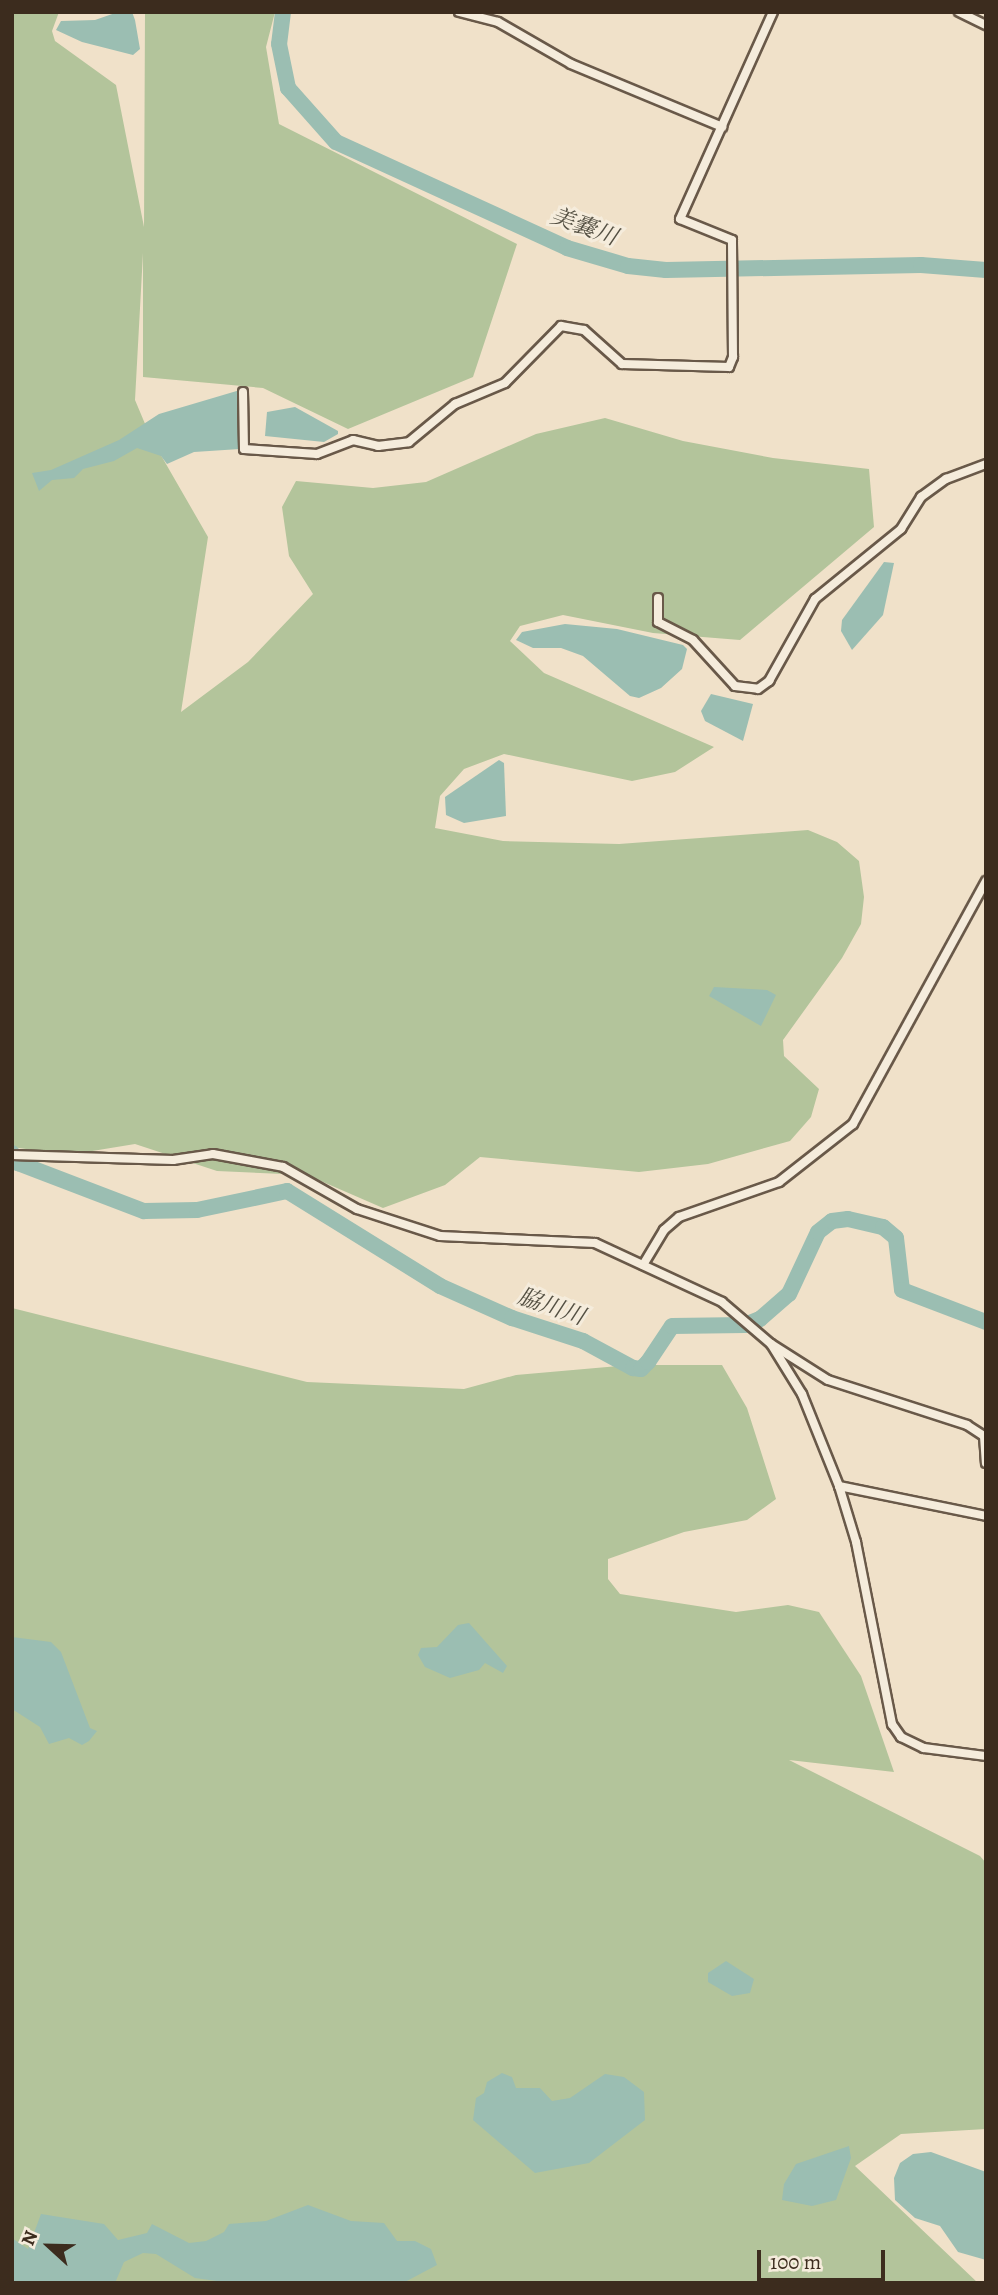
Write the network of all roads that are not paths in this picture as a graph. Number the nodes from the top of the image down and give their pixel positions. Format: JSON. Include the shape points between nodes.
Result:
{"nodes":[{"id":1,"x":459,"y":12,"type":"edge"},
{"id":2,"x":774,"y":12,"type":"edge"},
{"id":3,"x":959,"y":12,"type":"edge"},
{"id":4,"x":499,"y":17,"type":"edge"},
{"id":5,"x":986,"y":25,"type":"edge"},
{"id":6,"x":722,"y":127,"type":"junction"},
{"id":7,"x":243,"y":392,"type":"dead end"},
{"id":8,"x":986,"y":464,"type":"edge"},
{"id":9,"x":658,"y":598,"type":"dead end"},
{"id":10,"x":986,"y":881,"type":"edge"},
{"id":11,"x":12,"y":1155,"type":"edge"},
{"id":12,"x":643,"y":1265,"type":"junction"},
{"id":13,"x":771,"y":1343,"type":"junction"},
{"id":14,"x":986,"y":1463,"type":"edge"},
{"id":15,"x":839,"y":1486,"type":"junction"},
{"id":16,"x":986,"y":1517,"type":"edge"},
{"id":17,"x":986,"y":1756,"type":"edge"}],
"edges":[{"from":1,"to":4,"type":"street"},
{"from":2,"to":6,"type":"street"},
{"from":3,"to":5,"type":"street"},
{"from":4,"to":6,"type":"street","via":[[571,64]]},
{"from":6,"to":7,"type":"street","via":[[680,219],[732,240],[733,357],[729,368],[622,364],[584,330],[561,326],[505,383],[455,404],[409,442],[378,446],[353,440],[317,454],[244,449]]},
{"from":8,"to":9,"type":"street","via":[[946,479],[921,497],[901,529],[815,599],[769,681],[758,689],[735,686],[693,640],[658,622]]},
{"from":10,"to":12,"type":"street","via":[[853,1124],[779,1182],[679,1217],[664,1230]]},
{"from":11,"to":12,"type":"street","via":[[173,1160],[214,1154],[283,1167],[357,1209],[440,1236],[577,1239]]},
{"from":12,"to":13,"type":"street","via":[[730,1309]]},
{"from":13,"to":14,"type":"street","via":[[828,1380],[967,1425],[984,1436]]},
{"from":13,"to":15,"type":"street","via":[[802,1394]]},
{"from":15,"to":16,"type":"street"},
{"from":15,"to":17,"type":"street","via":[[856,1542],[892,1724],[901,1737],[924,1748]]}]}
